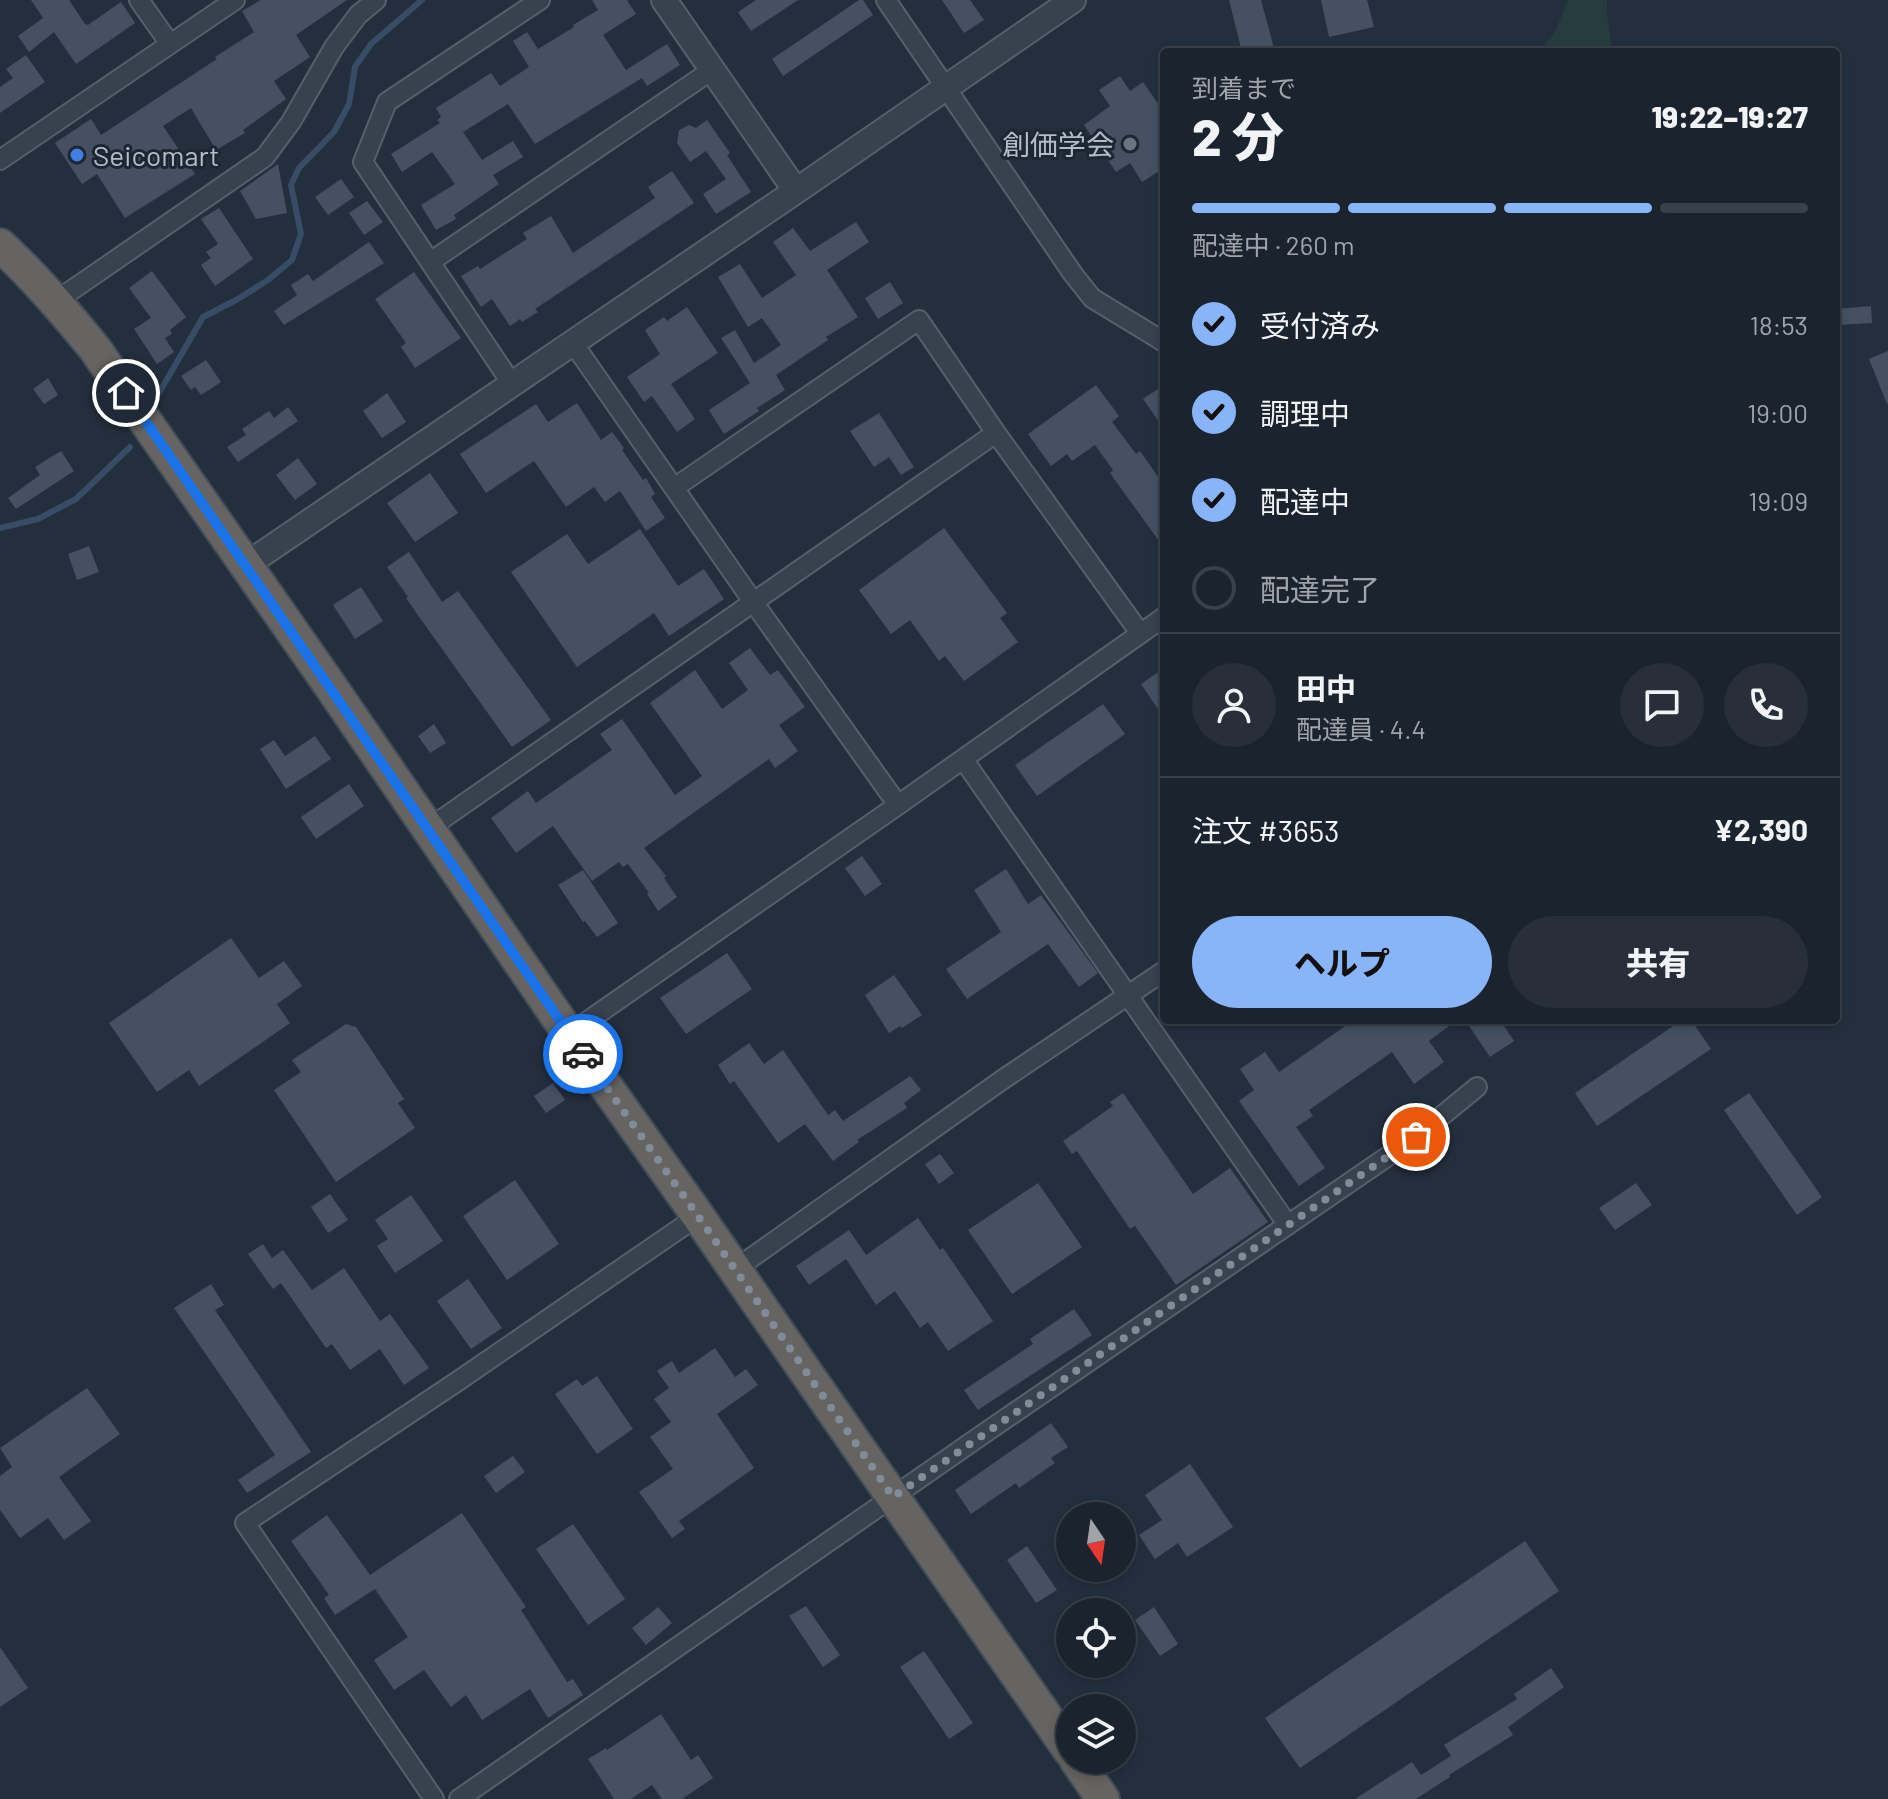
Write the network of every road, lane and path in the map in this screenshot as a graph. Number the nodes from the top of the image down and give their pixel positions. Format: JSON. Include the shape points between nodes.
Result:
{"nodes":[{"id":1,"x":139,"y":0,"type":"edge"},
{"id":2,"x":235,"y":0,"type":"edge"},
{"id":3,"x":376,"y":0,"type":"edge"},
{"id":4,"x":540,"y":0,"type":"edge"},
{"id":5,"x":664,"y":0,"type":"edge"},
{"id":6,"x":886,"y":0,"type":"edge"},
{"id":7,"x":1073,"y":0,"type":"edge"},
{"id":8,"x":170,"y":44,"type":"junction"},
{"id":9,"x":712,"y":70,"type":"junction"},
{"id":10,"x":945,"y":88,"type":"junction"},
{"id":11,"x":0,"y":160,"type":"edge"},
{"id":12,"x":796,"y":191,"type":"junction"},
{"id":13,"x":0,"y":245,"type":"edge"},
{"id":14,"x":430,"y":262,"type":"junction"},
{"id":15,"x":56,"y":301,"type":"junction"},
{"id":16,"x":1160,"y":340,"type":"edge"},
{"id":17,"x":573,"y":343,"type":"junction"},
{"id":18,"x":512,"y":384,"type":"junction"},
{"id":19,"x":996,"y":433,"type":"junction"},
{"id":20,"x":674,"y":488,"type":"junction"},
{"id":21,"x":246,"y":565,"type":"junction"},
{"id":22,"x":754,"y":603,"type":"junction"},
{"id":23,"x":1160,"y":620,"type":"edge"},
{"id":24,"x":1140,"y":633,"type":"junction"},
{"id":25,"x":963,"y":759,"type":"junction"},
{"id":26,"x":898,"y":805,"type":"junction"},
{"id":27,"x":428,"y":829,"type":"junction"},
{"id":28,"x":1160,"y":974,"type":"edge"},
{"id":29,"x":1129,"y":995,"type":"junction"},
{"id":30,"x":569,"y":1034,"type":"junction"},
{"id":31,"x":1477,"y":1087,"type":"dead end"},
{"id":32,"x":698,"y":1216,"type":"junction"},
{"id":33,"x":1288,"y":1225,"type":"junction"},
{"id":34,"x":734,"y":1270,"type":"junction"},
{"id":35,"x":893,"y":1497,"type":"junction"},
{"id":36,"x":1056,"y":1731,"type":"edge"},
{"id":37,"x":1086,"y":1774,"type":"edge"},
{"id":38,"x":434,"y":1799,"type":"edge"},
{"id":39,"x":459,"y":1799,"type":"edge"},
{"id":40,"x":1103,"y":1799,"type":"edge"}],
"edges":[{"from":1,"to":8,"type":"street"},
{"from":2,"to":8,"type":"street"},
{"from":3,"to":15,"type":"street","via":[[334,47],[265,157]]},
{"from":4,"to":14,"type":"street","via":[[387,102],[363,162]]},
{"from":5,"to":9,"type":"street"},
{"from":6,"to":10,"type":"street"},
{"from":7,"to":10,"type":"street"},
{"from":8,"to":11,"type":"street"},
{"from":9,"to":12,"type":"street"},
{"from":9,"to":14,"type":"street"},
{"from":10,"to":12,"type":"street"},
{"from":10,"to":16,"type":"street","via":[[1092,298]]},
{"from":12,"to":17,"type":"street"},
{"from":13,"to":15,"type":"highway"},
{"from":14,"to":18,"type":"street"},
{"from":15,"to":21,"type":"highway"},
{"from":17,"to":18,"type":"street"},
{"from":17,"to":20,"type":"street"},
{"from":18,"to":21,"type":"street"},
{"from":19,"to":20,"type":"street","via":[[919,320]]},
{"from":19,"to":22,"type":"street"},
{"from":19,"to":24,"type":"street"},
{"from":20,"to":22,"type":"street"},
{"from":21,"to":27,"type":"highway"},
{"from":22,"to":26,"type":"street"},
{"from":22,"to":27,"type":"street"},
{"from":23,"to":24,"type":"street"},
{"from":24,"to":25,"type":"street"},
{"from":25,"to":26,"type":"street"},
{"from":25,"to":29,"type":"street"},
{"from":26,"to":30,"type":"street"},
{"from":27,"to":30,"type":"highway"},
{"from":28,"to":29,"type":"street"},
{"from":29,"to":33,"type":"street"},
{"from":29,"to":34,"type":"street"},
{"from":30,"to":32,"type":"highway"},
{"from":31,"to":33,"type":"street","via":[[1416,1137]]},
{"from":32,"to":34,"type":"highway"},
{"from":32,"to":38,"type":"street","via":[[245,1523]]},
{"from":33,"to":35,"type":"street"},
{"from":34,"to":35,"type":"highway"},
{"from":35,"to":36,"type":"highway"},
{"from":35,"to":39,"type":"street"},
{"from":37,"to":40,"type":"highway"}]}
